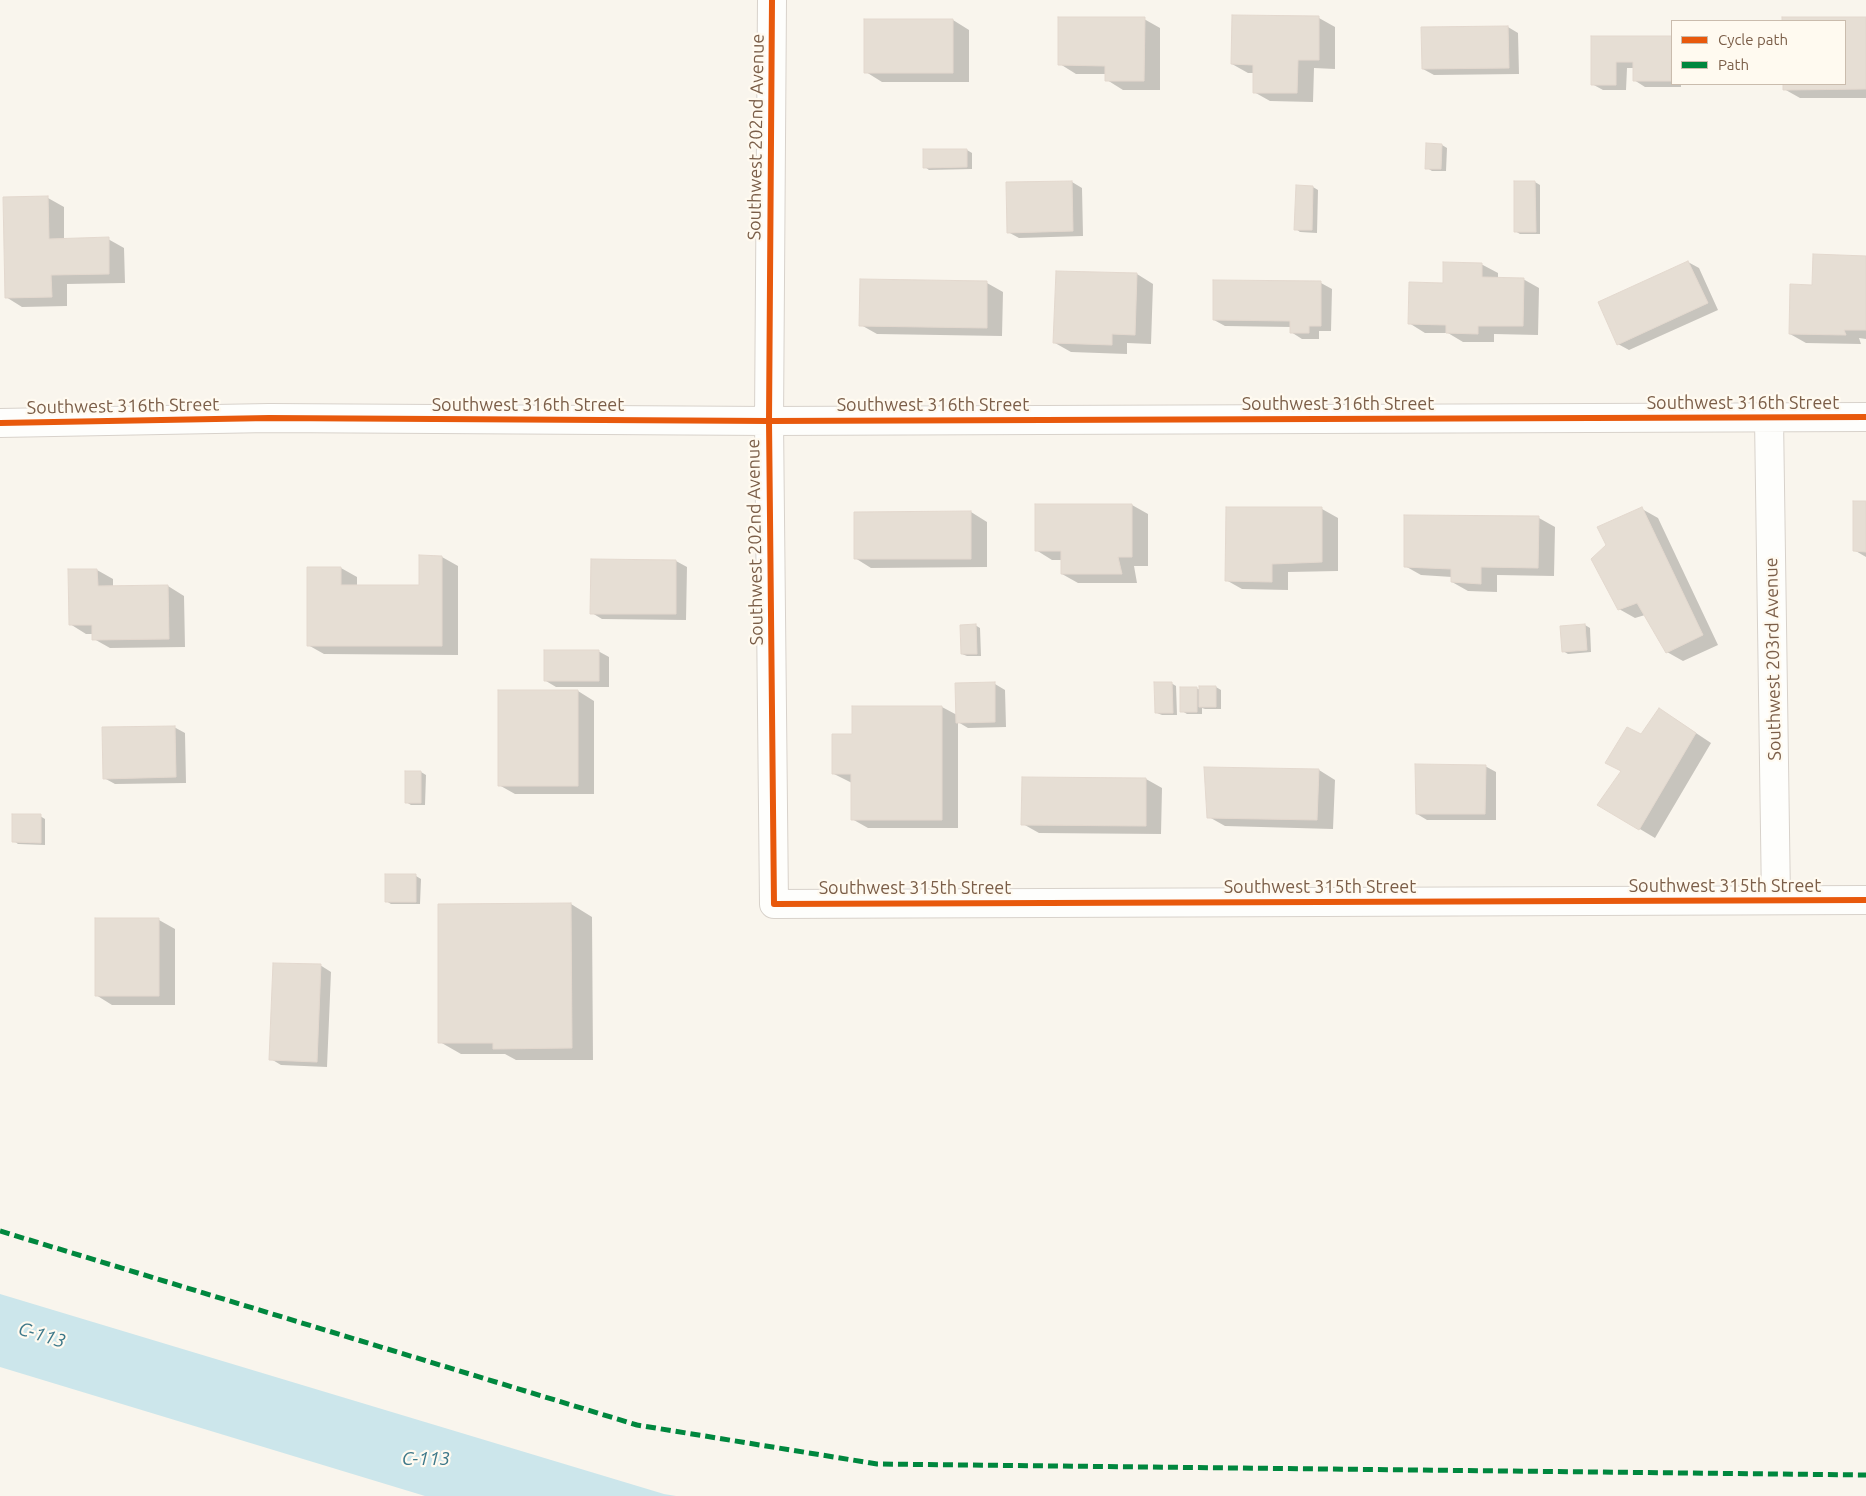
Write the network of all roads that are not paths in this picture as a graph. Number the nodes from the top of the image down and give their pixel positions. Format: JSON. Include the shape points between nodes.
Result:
{"nodes":[{"id":1,"x":772,"y":0,"type":"edge"},
{"id":2,"x":1770,"y":418,"type":"junction"},
{"id":3,"x":1866,"y":418,"type":"edge"},
{"id":4,"x":769,"y":421,"type":"junction"},
{"id":5,"x":0,"y":423,"type":"edge"},
{"id":6,"x":1776,"y":900,"type":"junction"},
{"id":7,"x":1866,"y":900,"type":"edge"},
{"id":8,"x":774,"y":904,"type":"joint"}],
"edges":[{"from":1,"to":4,"type":"street","name":"Southwest 202nd Avenue"},
{"from":2,"to":3,"type":"street","name":"Southwest 316th Street"},
{"from":2,"to":4,"type":"street","name":"Southwest 316th Street"},
{"from":2,"to":6,"type":"street","name":"Southwest 203rd Avenue"},
{"from":4,"to":5,"type":"street","name":"Southwest 316th Street","via":[[270,418]]},
{"from":4,"to":8,"type":"street","name":"Southwest 202nd Avenue"},
{"from":6,"to":7,"type":"street","name":"Southwest 315th Street"},
{"from":6,"to":8,"type":"street","name":"Southwest 315th Street"}]}
